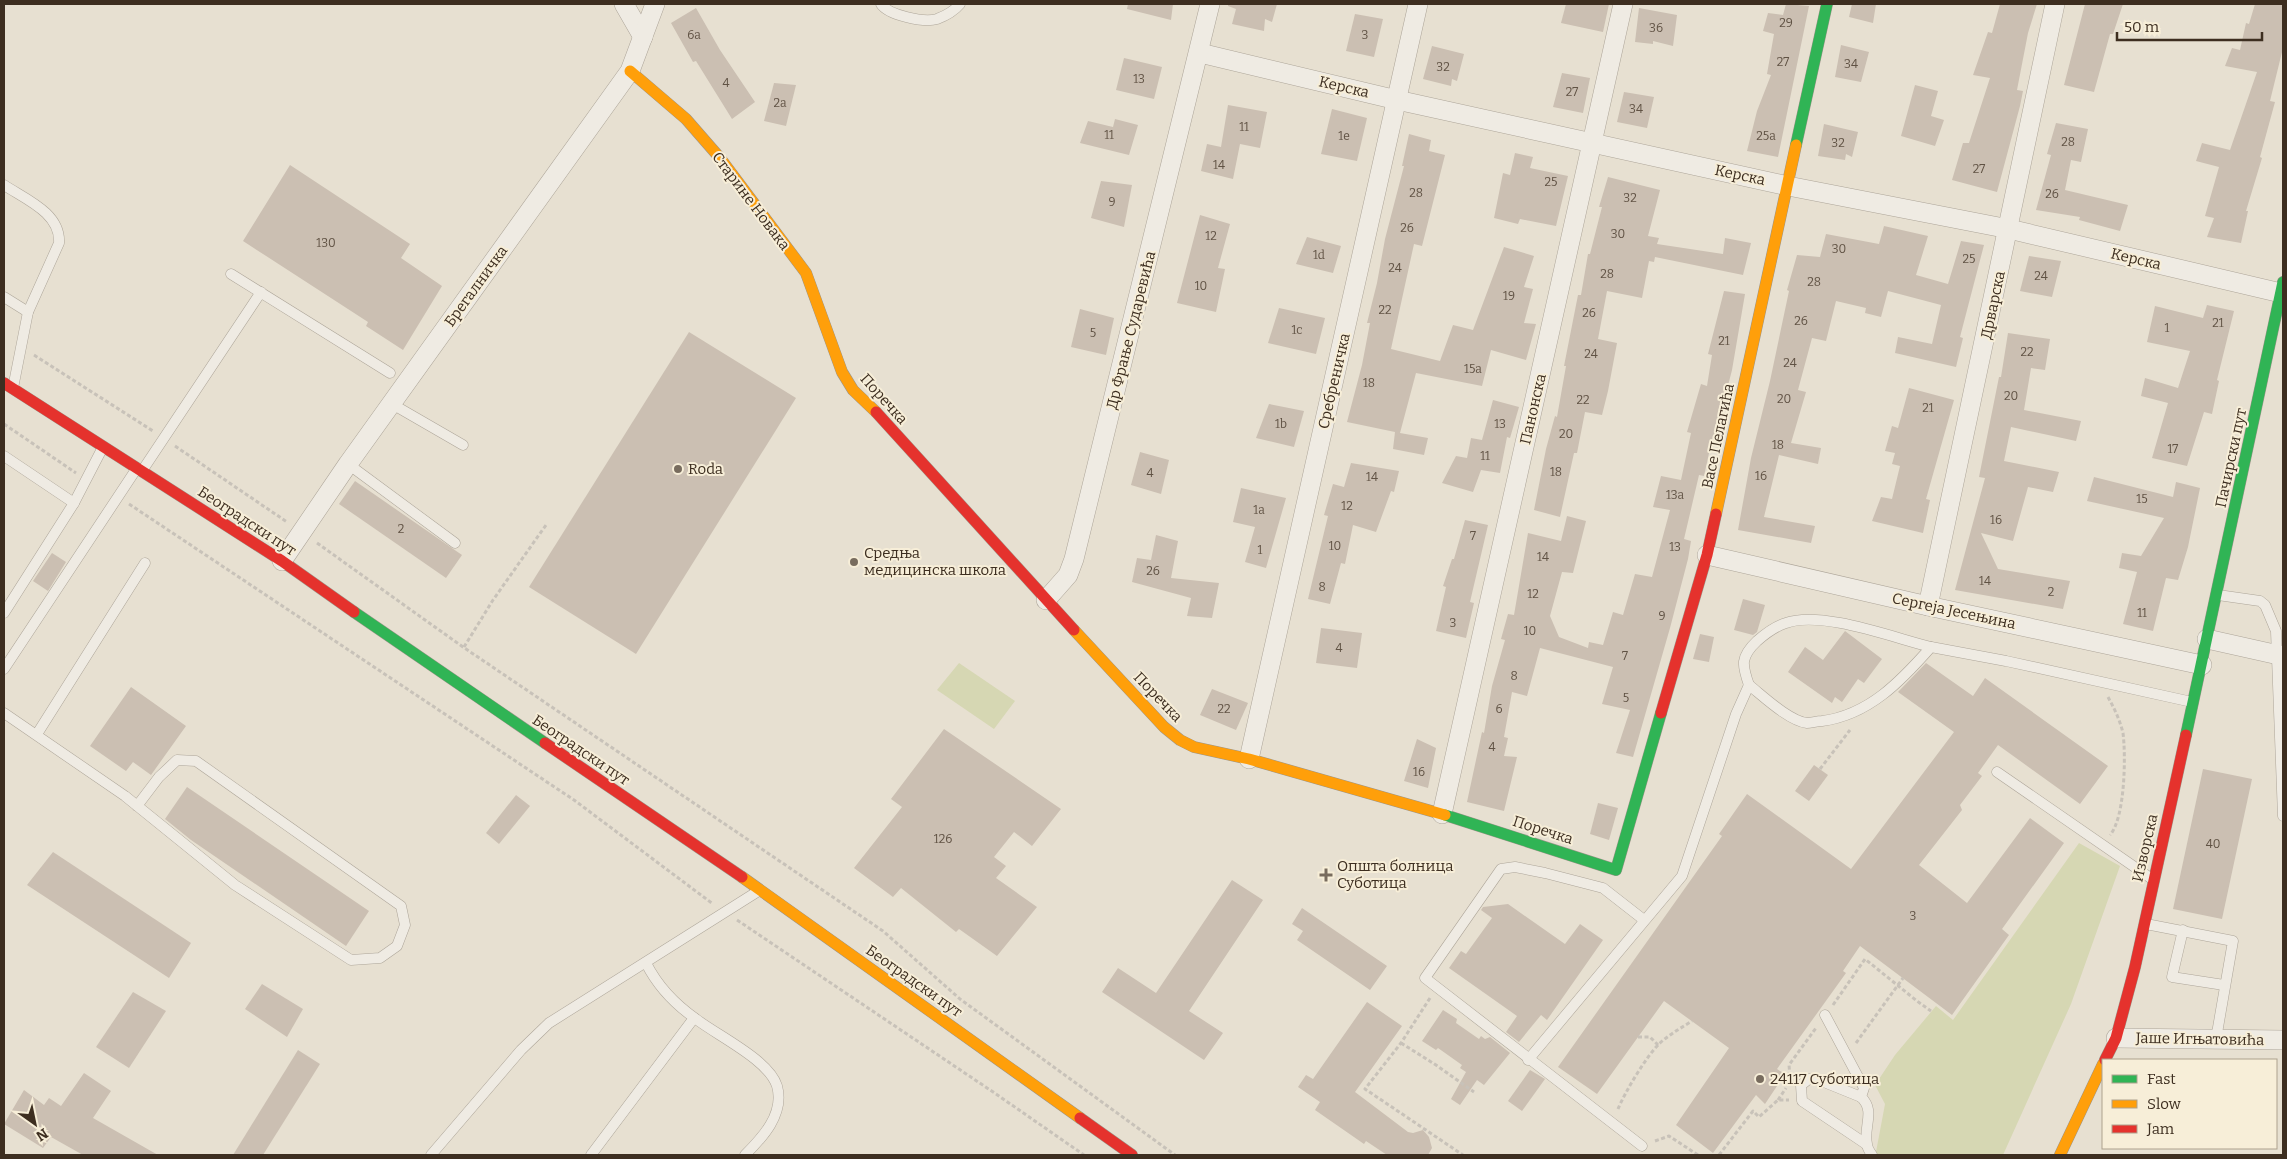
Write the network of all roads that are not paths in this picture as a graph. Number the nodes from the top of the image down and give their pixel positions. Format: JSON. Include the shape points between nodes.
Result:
{"nodes":[{"id":1,"x":624,"y":4,"type":"edge"},
{"id":2,"x":655,"y":4,"type":"edge"},
{"id":3,"x":881,"y":4,"type":"edge"},
{"id":4,"x":960,"y":4,"type":"edge"},
{"id":5,"x":1210,"y":4,"type":"edge"},
{"id":6,"x":1418,"y":4,"type":"edge"},
{"id":7,"x":1623,"y":4,"type":"edge"},
{"id":8,"x":1827,"y":4,"type":"edge"},
{"id":9,"x":2055,"y":4,"type":"edge"},
{"id":10,"x":644,"y":37,"type":"junction"},
{"id":11,"x":1200,"y":52,"type":"junction"},
{"id":12,"x":630,"y":71,"type":"junction"},
{"id":13,"x":1397,"y":100,"type":"junction"},
{"id":14,"x":1592,"y":143,"type":"junction"},
{"id":15,"x":4,"y":185,"type":"edge"},
{"id":16,"x":1788,"y":186,"type":"junction"},
{"id":17,"x":2009,"y":229,"type":"junction"},
{"id":18,"x":231,"y":274,"type":"dead end"},
{"id":19,"x":2282,"y":287,"type":"edge"},
{"id":20,"x":262,"y":292,"type":"junction"},
{"id":21,"x":4,"y":297,"type":"edge"},
{"id":22,"x":28,"y":312,"type":"junction"},
{"id":23,"x":837,"y":354,"type":"joint"},
{"id":24,"x":390,"y":374,"type":"dead end"},
{"id":25,"x":8,"y":386,"type":"edge"},
{"id":26,"x":392,"y":404,"type":"junction"},
{"id":27,"x":463,"y":445,"type":"dead end"},
{"id":28,"x":104,"y":446,"type":"junction"},
{"id":29,"x":4,"y":456,"type":"edge"},
{"id":30,"x":348,"y":464,"type":"junction"},
{"id":31,"x":139,"y":469,"type":"junction"},
{"id":32,"x":74,"y":503,"type":"junction"},
{"id":33,"x":455,"y":543,"type":"dead end"},
{"id":34,"x":1707,"y":555,"type":"junction"},
{"id":35,"x":282,"y":561,"type":"junction"},
{"id":36,"x":145,"y":563,"type":"dead end"},
{"id":37,"x":2217,"y":595,"type":"junction"},
{"id":38,"x":1046,"y":600,"type":"junction"},
{"id":39,"x":1928,"y":606,"type":"junction"},
{"id":40,"x":4,"y":613,"type":"edge"},
{"id":41,"x":2207,"y":639,"type":"junction"},
{"id":42,"x":1931,"y":647,"type":"junction"},
{"id":43,"x":2280,"y":655,"type":"edge"},
{"id":44,"x":2202,"y":665,"type":"junction"},
{"id":45,"x":4,"y":669,"type":"edge"},
{"id":46,"x":1749,"y":685,"type":"junction"},
{"id":47,"x":2194,"y":702,"type":"junction"},
{"id":48,"x":4,"y":713,"type":"edge"},
{"id":49,"x":37,"y":734,"type":"junction"},
{"id":50,"x":1249,"y":759,"type":"junction"},
{"id":51,"x":1997,"y":772,"type":"dead end"},
{"id":52,"x":138,"y":806,"type":"junction"},
{"id":53,"x":1442,"y":814,"type":"junction"},
{"id":54,"x":2283,"y":816,"type":"edge"},
{"id":55,"x":1616,"y":870,"type":"joint"},
{"id":56,"x":2153,"y":880,"type":"junction"},
{"id":57,"x":760,"y":890,"type":"junction"},
{"id":58,"x":1644,"y":920,"type":"junction"},
{"id":59,"x":2144,"y":924,"type":"junction"},
{"id":60,"x":2183,"y":930,"type":"junction"},
{"id":61,"x":646,"y":963,"type":"junction"},
{"id":62,"x":2224,"y":985,"type":"junction"},
{"id":63,"x":1825,"y":1015,"type":"dead end"},
{"id":64,"x":694,"y":1018,"type":"junction"},
{"id":65,"x":2116,"y":1038,"type":"junction"},
{"id":66,"x":2216,"y":1039,"type":"junction"},
{"id":67,"x":2283,"y":1040,"type":"edge"},
{"id":68,"x":2106,"y":1059,"type":"edge"},
{"id":69,"x":1528,"y":1060,"type":"junction"},
{"id":70,"x":2102,"y":1066,"type":"edge"},
{"id":71,"x":1861,"y":1097,"type":"junction"},
{"id":72,"x":1866,"y":1144,"type":"junction"},
{"id":73,"x":1642,"y":1146,"type":"road end"},
{"id":74,"x":431,"y":1155,"type":"edge"},
{"id":75,"x":591,"y":1155,"type":"edge"},
{"id":76,"x":745,"y":1155,"type":"edge"},
{"id":77,"x":1132,"y":1155,"type":"edge"},
{"id":78,"x":1872,"y":1155,"type":"edge"},
{"id":79,"x":2060,"y":1155,"type":"edge"}],
"edges":[{"from":1,"to":10,"type":"street"},
{"from":2,"to":10,"type":"street","name":"Брегалничка"},
{"from":3,"to":4,"type":"lane","via":[[894,14],[935,20]]},
{"from":5,"to":11,"type":"street","name":"Др Фрање Сударевића"},
{"from":6,"to":13,"type":"street","name":"Сребреничка"},
{"from":7,"to":14,"type":"street","name":"Панонска"},
{"from":8,"to":16,"type":"street","name":"Васе Пелагића"},
{"from":9,"to":17,"type":"street","name":"Дрварска"},
{"from":10,"to":12,"type":"street","name":"Брегалничка"},
{"from":11,"to":13,"type":"street","name":"Керска"},
{"from":11,"to":38,"type":"street","name":"Др Фрање Сударевића","via":[[1074,559],[1068,575]]},
{"from":12,"to":23,"type":"street","name":"Старине Новака","via":[[686,119],[720,158],[806,273]]},
{"from":12,"to":26,"type":"street","name":"Брегалничка"},
{"from":13,"to":14,"type":"street","name":"Керска"},
{"from":13,"to":50,"type":"street","name":"Сребреничка"},
{"from":14,"to":16,"type":"street","name":"Керска"},
{"from":14,"to":53,"type":"street","name":"Панонска"},
{"from":15,"to":22,"type":"lane","via":[[50,216],[59,235]]},
{"from":16,"to":17,"type":"street","name":"Керска"},
{"from":16,"to":34,"type":"street","name":"Васе Пелагића"},
{"from":17,"to":19,"type":"street","name":"Керска"},
{"from":17,"to":39,"type":"street","name":"Дрварска"},
{"from":18,"to":20,"type":"lane"},
{"from":19,"to":37,"type":"street","name":"Пачирски пут"},
{"from":20,"to":24,"type":"lane"},
{"from":20,"to":31,"type":"lane","via":[[164,438]]},
{"from":21,"to":22,"type":"lane"},
{"from":22,"to":25,"type":"lane"},
{"from":23,"to":38,"type":"street","name":"Поречка","via":[[842,372],[853,390]]},
{"from":25,"to":28,"type":"street","name":"Београдски пут"},
{"from":26,"to":27,"type":"lane"},
{"from":26,"to":30,"type":"street","name":"Брегалничка"},
{"from":28,"to":31,"type":"street","name":"Београдски пут"},
{"from":28,"to":32,"type":"lane"},
{"from":29,"to":32,"type":"lane"},
{"from":30,"to":33,"type":"lane"},
{"from":30,"to":35,"type":"street","name":"Брегалничка"},
{"from":31,"to":35,"type":"street","name":"Београдски пут"},
{"from":31,"to":45,"type":"lane"},
{"from":32,"to":40,"type":"lane"},
{"from":34,"to":39,"type":"street","name":"Сергеја Јесењина"},
{"from":34,"to":55,"type":"street","name":"Васе Пелагића"},
{"from":35,"to":57,"type":"street","name":"Београдски пут"},
{"from":36,"to":49,"type":"lane"},
{"from":37,"to":41,"type":"street","name":"Пачирски пут"},
{"from":37,"to":43,"type":"lane","via":[[2260,601],[2265,605],[2276,631]]},
{"from":38,"to":50,"type":"street","name":"Поречка","via":[[1164,727],[1194,747]]},
{"from":39,"to":44,"type":"street","name":"Сергеја Јесењина"},
{"from":41,"to":43,"type":"street"},
{"from":41,"to":44,"type":"street","name":"Изворска"},
{"from":42,"to":46,"type":"lane","via":[[1889,690],[1859,711],[1836,719],[1806,723],[1789,716]]},
{"from":42,"to":46,"type":"lane","via":[[1851,624],[1804,620],[1786,622],[1767,633],[1744,656],[1743,668]]},
{"from":42,"to":47,"type":"lane"},
{"from":43,"to":54,"type":"lane","via":[[2276,677]]},
{"from":44,"to":47,"type":"street","name":"Изворска"},
{"from":46,"to":58,"type":"lane","via":[[1736,714],[1682,876]]},
{"from":47,"to":56,"type":"street","name":"Изворска"},
{"from":48,"to":49,"type":"lane"},
{"from":49,"to":52,"type":"lane"},
{"from":50,"to":53,"type":"street","name":"Поречка"},
{"from":51,"to":56,"type":"lane"},
{"from":52,"to":52,"type":"lane","via":[[235,885],[351,960],[380,958],[398,946],[406,925],[401,906],[196,762],[176,760],[158,777]]},
{"from":53,"to":55,"type":"street","name":"Поречка"},
{"from":56,"to":59,"type":"street","name":"Изворска"},
{"from":57,"to":61,"type":"lane"},
{"from":57,"to":77,"type":"street","name":"Београдски пут"},
{"from":58,"to":69,"type":"lane"},
{"from":58,"to":69,"type":"lane","via":[[1603,888],[1546,872],[1515,867],[1501,869],[1425,978]]},
{"from":59,"to":60,"type":"lane"},
{"from":59,"to":65,"type":"street","name":"Изворска"},
{"from":60,"to":62,"type":"lane","via":[[2233,941]]},
{"from":60,"to":62,"type":"lane","via":[[2172,978]]},
{"from":61,"to":64,"type":"lane","via":[[655,982]]},
{"from":61,"to":74,"type":"lane","via":[[549,1023],[521,1050]]},
{"from":62,"to":66,"type":"lane"},
{"from":63,"to":71,"type":"lane","via":[[1864,1088]]},
{"from":64,"to":75,"type":"lane"},
{"from":64,"to":76,"type":"lane","via":[[759,1063],[777,1086],[776,1113],[768,1129]]},
{"from":65,"to":66,"type":"street","name":"Јаше Игњатовића"},
{"from":65,"to":68,"type":"street","name":"Изворска"},
{"from":66,"to":67,"type":"street","name":"Јаше Игњатовића"},
{"from":69,"to":73,"type":"lane"},
{"from":70,"to":79,"type":"street"},
{"from":71,"to":72,"type":"lane","via":[[1869,1111]]},
{"from":71,"to":72,"type":"lane","via":[[1819,1080],[1809,1079],[1801,1085],[1802,1101]]},
{"from":72,"to":78,"type":"lane"}]}
